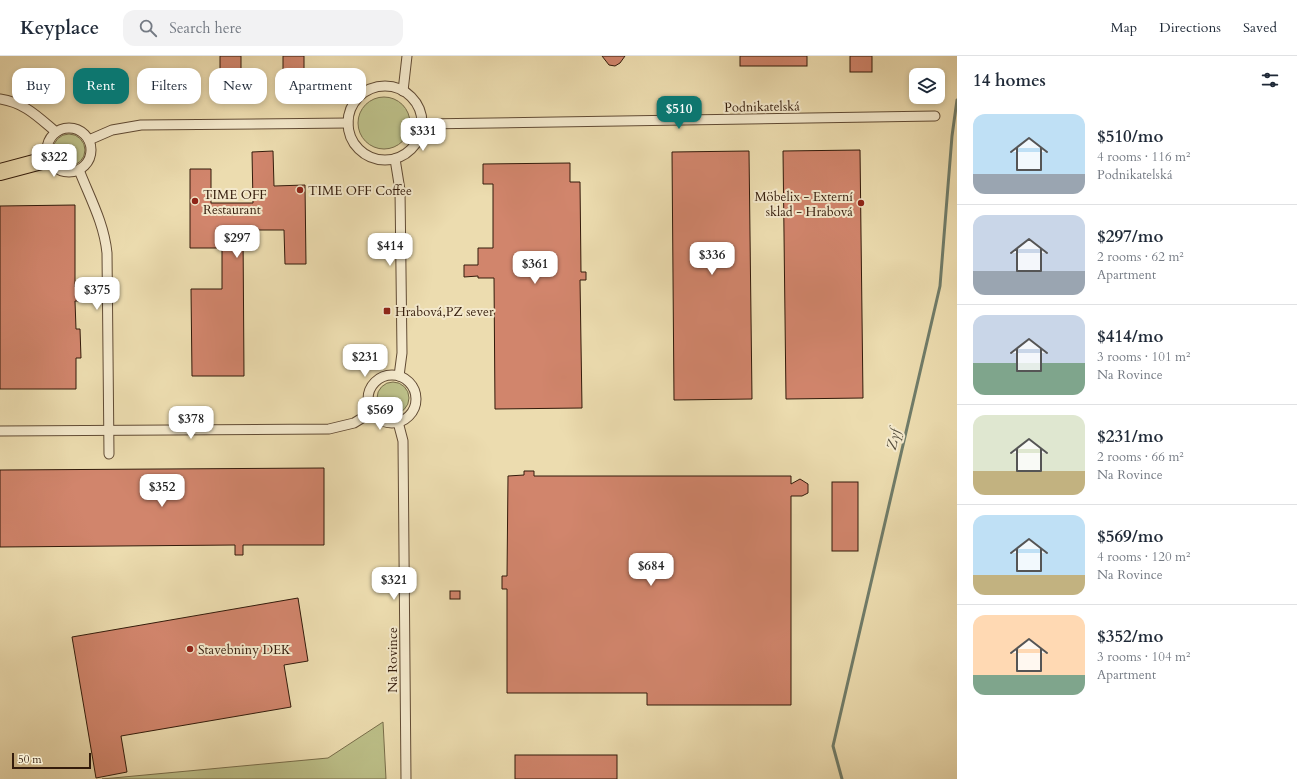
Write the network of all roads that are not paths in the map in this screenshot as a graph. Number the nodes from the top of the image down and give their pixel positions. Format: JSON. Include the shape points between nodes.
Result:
{"nodes":[{"id":1,"x":407,"y":56,"type":"edge"},
{"id":2,"x":403,"y":91,"type":"junction"},
{"id":3,"x":0,"y":99,"type":"edge"},
{"id":4,"x":935,"y":116,"type":"dead end"},
{"id":5,"x":348,"y":123,"type":"junction"},
{"id":6,"x":422,"y":124,"type":"junction"},
{"id":7,"x":56,"y":132,"type":"junction"},
{"id":8,"x":89,"y":140,"type":"junction"},
{"id":9,"x":49,"y":159,"type":"junction"},
{"id":10,"x":395,"y":159,"type":"junction"},
{"id":11,"x":3,"y":170,"type":"edge"},
{"id":12,"x":79,"y":170,"type":"junction"},
{"id":13,"x":399,"y":376,"type":"junction"},
{"id":14,"x":372,"y":412,"type":"junction"},
{"id":15,"x":398,"y":422,"type":"junction"},
{"id":16,"x":109,"y":429,"type":"junction"},
{"id":17,"x":0,"y":431,"type":"edge"},
{"id":18,"x":109,"y":454,"type":"dead end"},
{"id":19,"x":406,"y":779,"type":"edge"}],
"edges":[{"from":1,"to":2,"type":"street"},
{"from":2,"to":5,"type":"street","via":[[393,87],[382,87],[363,94],[352,106]]},
{"from":2,"to":6,"type":"street","via":[[417,105]]},
{"from":3,"to":7,"type":"street","via":[[20,104]]},
{"from":4,"to":6,"type":"street","name":"Podnikatelská"},
{"from":5,"to":8,"type":"street","via":[[141,125],[112,130]]},
{"from":5,"to":10,"type":"street","via":[[352,139],[362,152],[378,159]]},
{"from":6,"to":10,"type":"street","via":[[414,146],[403,156]]},
{"from":7,"to":8,"type":"street","via":[[74,128],[81,131]]},
{"from":7,"to":9,"type":"street","via":[[47,147]]},
{"from":8,"to":12,"type":"street","via":[[89,160]]},
{"from":9,"to":11,"type":"highway"},
{"from":9,"to":12,"type":"street","via":[[59,169],[72,172]]},
{"from":10,"to":13,"type":"street","via":[[400,190],[402,353]]},
{"from":12,"to":16,"type":"street","via":[[102,225],[106,242]]},
{"from":13,"to":14,"type":"street","via":[[384,376],[372,385],[368,399]]},
{"from":13,"to":15,"type":"street","via":[[412,384],[416,399],[411,413],[406,419]]},
{"from":14,"to":15,"type":"street","via":[[384,421]]},
{"from":14,"to":16,"type":"street","via":[[354,423],[329,428]]},
{"from":15,"to":19,"type":"street","name":"Na Rovince","via":[[402,441]]},
{"from":16,"to":17,"type":"street"},
{"from":16,"to":18,"type":"street"}]}
